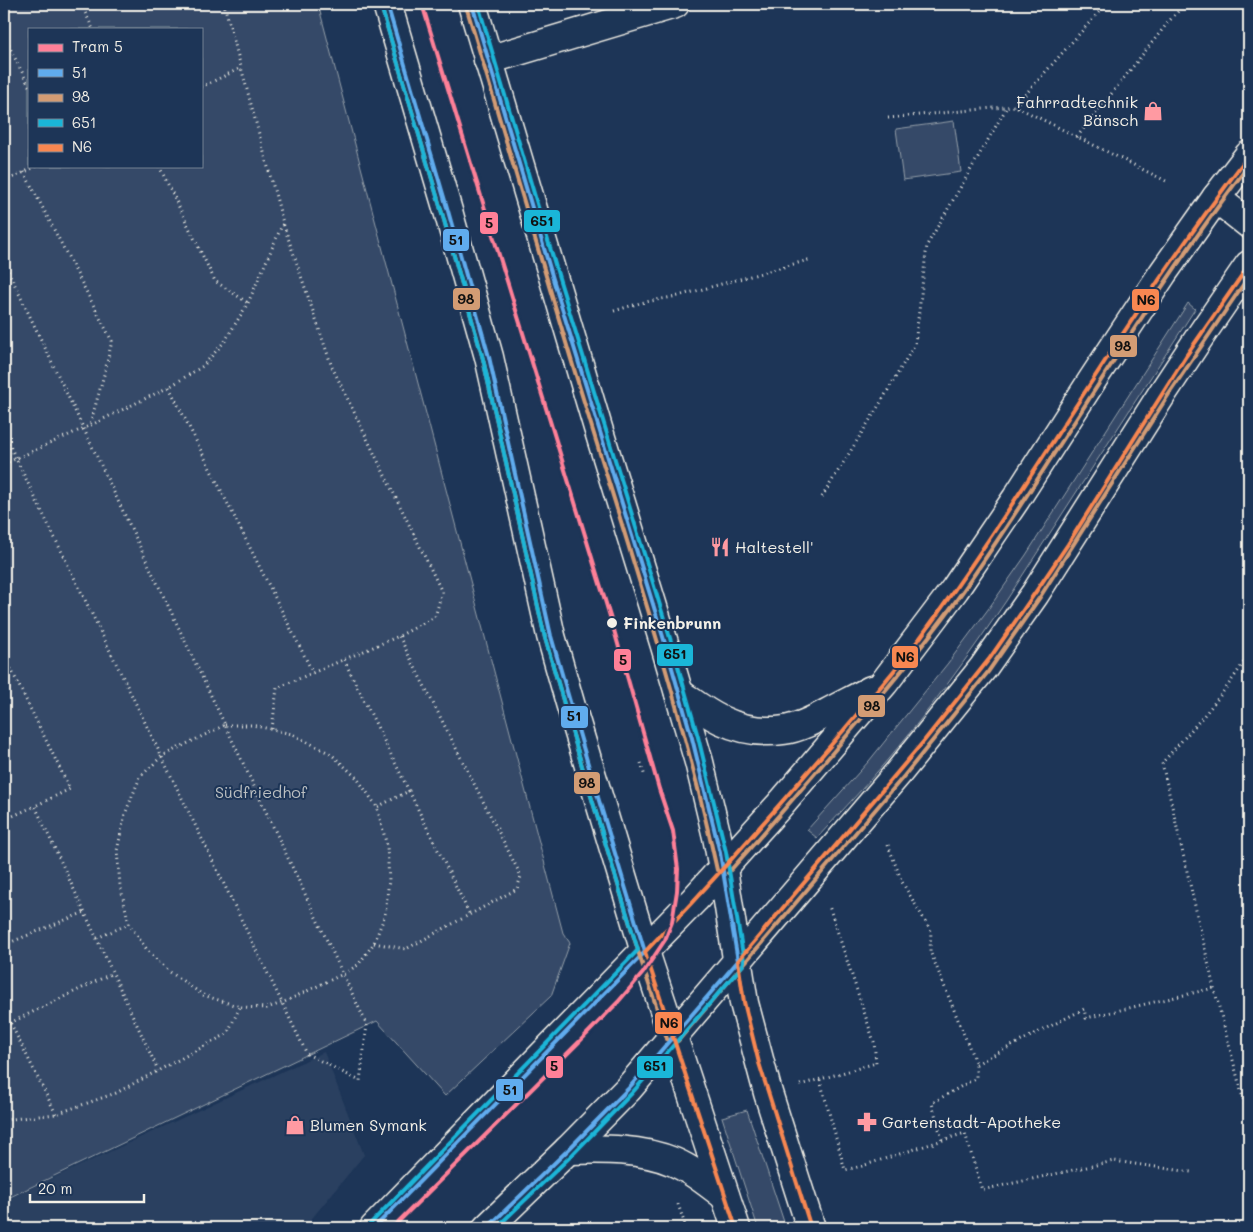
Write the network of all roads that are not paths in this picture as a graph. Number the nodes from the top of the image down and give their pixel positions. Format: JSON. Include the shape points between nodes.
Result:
{"nodes":[{"id":1,"x":387,"y":4,"type":"edge"},
{"id":2,"x":472,"y":4,"type":"edge"},
{"id":3,"x":675,"y":4,"type":"edge"},
{"id":4,"x":488,"y":60,"type":"junction"},
{"id":5,"x":1249,"y":155,"type":"edge"},
{"id":6,"x":1216,"y":198,"type":"junction"},
{"id":7,"x":1249,"y":224,"type":"edge"},
{"id":8,"x":1249,"y":265,"type":"edge"},
{"id":9,"x":884,"y":683,"type":"junction"},
{"id":10,"x":679,"y":693,"type":"junction"},
{"id":11,"x":723,"y":869,"type":"junction"},
{"id":12,"x":645,"y":952,"type":"junction"},
{"id":13,"x":738,"y":961,"type":"junction"},
{"id":14,"x":673,"y":1037,"type":"junction"},
{"id":15,"x":568,"y":1150,"type":"junction"},
{"id":16,"x":725,"y":1196,"type":"junction"},
{"id":17,"x":374,"y":1228,"type":"edge"},
{"id":18,"x":487,"y":1228,"type":"edge"},
{"id":19,"x":736,"y":1228,"type":"edge"},
{"id":20,"x":811,"y":1228,"type":"edge"}],
"edges":[{"from":1,"to":12,"type":"main road","via":[[489,357],[551,636]]},
{"from":2,"to":4,"type":"main road"},
{"from":3,"to":4,"type":"main road"},
{"from":4,"to":10,"type":"main road"},
{"from":5,"to":6,"type":"main road"},
{"from":6,"to":7,"type":"main road"},
{"from":6,"to":9,"type":"main road","via":[[1163,273],[955,590]]},
{"from":8,"to":13,"type":"main road","via":[[1054,566],[989,660],[931,734]]},
{"from":9,"to":10,"type":"main road","via":[[813,721],[777,731],[753,730],[720,720]]},
{"from":9,"to":11,"type":"main road"},
{"from":10,"to":11,"type":"main road","via":[[699,762]]},
{"from":11,"to":12,"type":"main road"},
{"from":11,"to":13,"type":"main road"},
{"from":12,"to":14,"type":"main road"},
{"from":12,"to":17,"type":"main road"},
{"from":13,"to":14,"type":"main road"},
{"from":13,"to":20,"type":"main road","via":[[744,1003],[768,1093]]},
{"from":14,"to":15,"type":"main road"},
{"from":14,"to":16,"type":"main road"},
{"from":15,"to":16,"type":"main road","via":[[635,1151],[661,1158],[697,1175]]},
{"from":15,"to":18,"type":"main road"},
{"from":16,"to":19,"type":"main road"}]}
